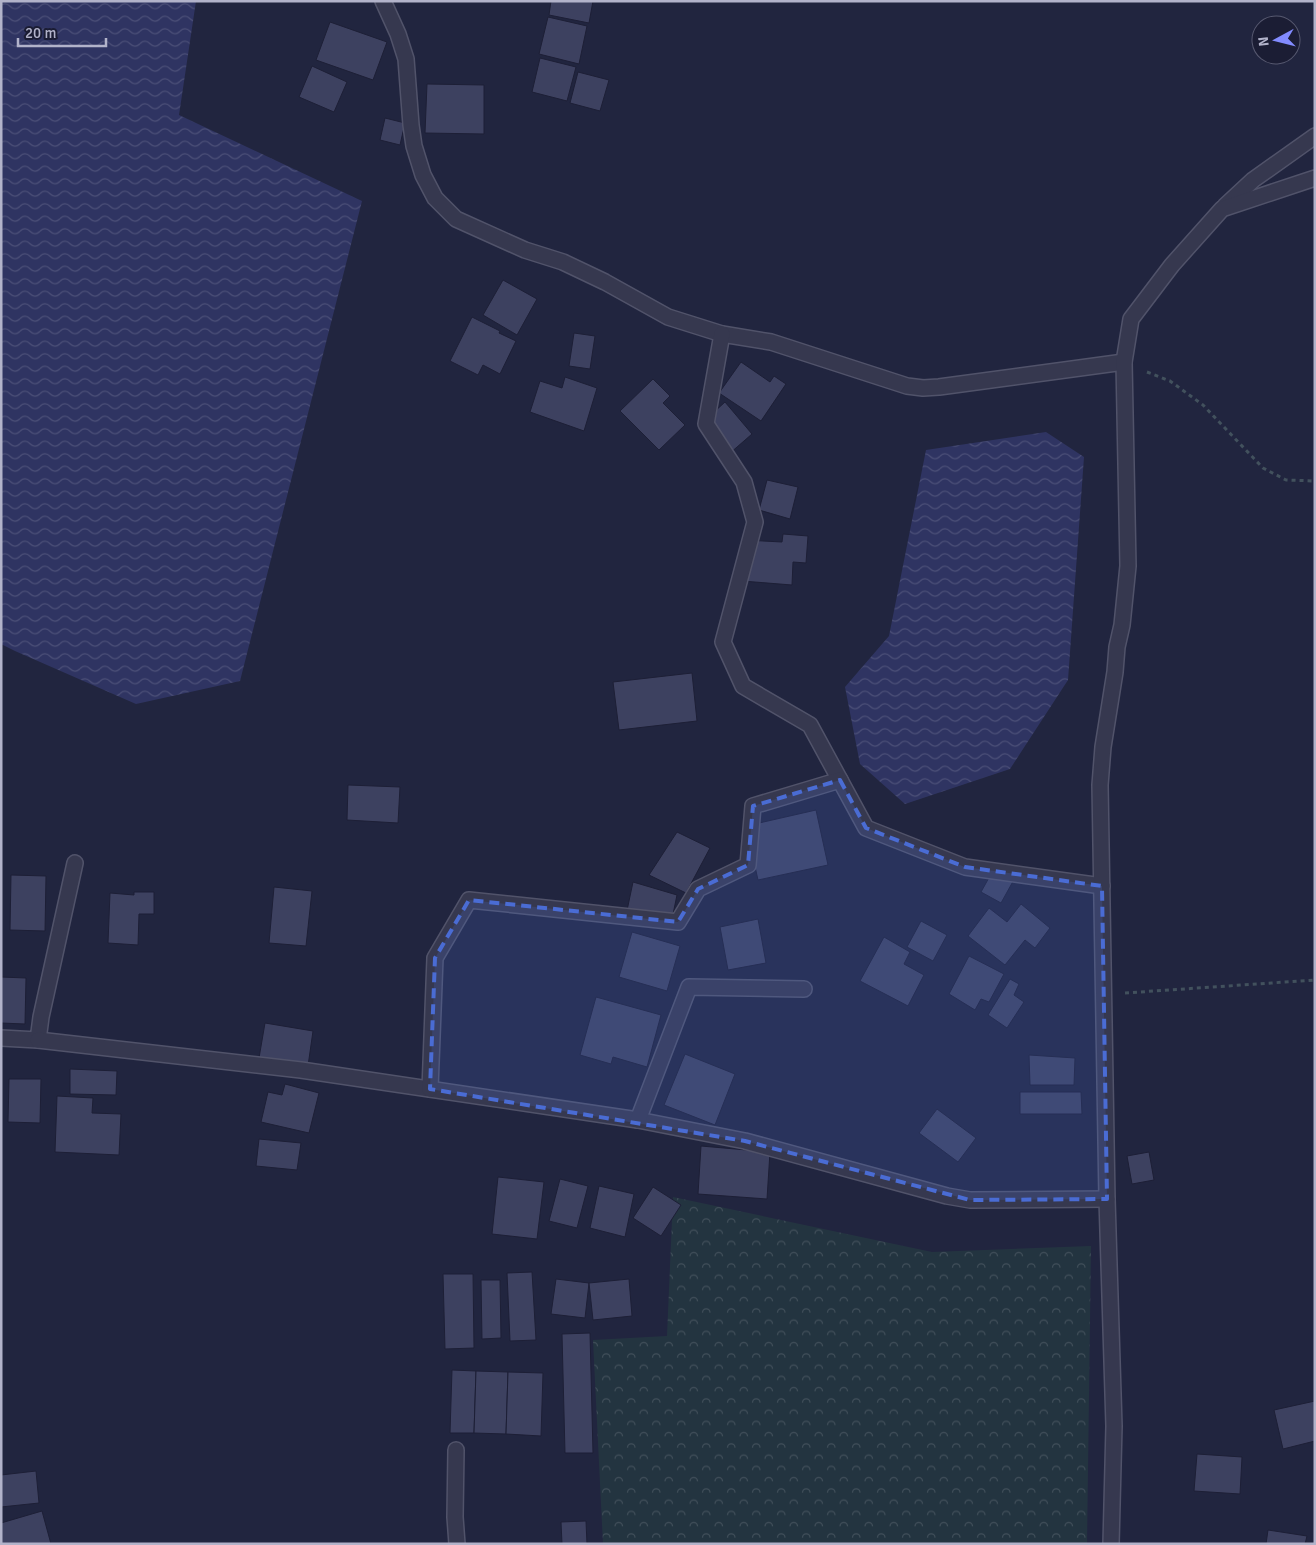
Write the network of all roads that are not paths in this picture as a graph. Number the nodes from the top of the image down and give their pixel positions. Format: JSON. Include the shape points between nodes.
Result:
{"nodes":[{"id":1,"x":382,"y":1,"type":"edge"},
{"id":2,"x":1315,"y":136,"type":"edge"},
{"id":3,"x":1315,"y":178,"type":"edge"},
{"id":4,"x":1222,"y":209,"type":"junction"},
{"id":5,"x":722,"y":334,"type":"junction"},
{"id":6,"x":1124,"y":362,"type":"junction"},
{"id":7,"x":840,"y":780,"type":"junction"},
{"id":8,"x":75,"y":863,"type":"dead end"},
{"id":9,"x":1102,"y":886,"type":"junction"},
{"id":10,"x":804,"y":990,"type":"dead end"},
{"id":11,"x":1,"y":1038,"type":"edge"},
{"id":12,"x":38,"y":1040,"type":"junction"},
{"id":13,"x":430,"y":1089,"type":"junction"},
{"id":14,"x":638,"y":1120,"type":"junction"},
{"id":15,"x":1107,"y":1199,"type":"junction"},
{"id":16,"x":456,"y":1450,"type":"dead end"},
{"id":17,"x":457,"y":1544,"type":"edge"},
{"id":18,"x":1112,"y":1544,"type":"edge"}],
"edges":[{"from":1,"to":5,"type":"street","via":[[406,59],[414,146],[423,175],[435,198],[456,219],[525,250],[563,262],[668,317]]},
{"from":2,"to":4,"type":"street","via":[[1253,180]]},
{"from":3,"to":4,"type":"street"},
{"from":4,"to":6,"type":"street","via":[[1131,318]]},
{"from":5,"to":6,"type":"street","via":[[771,342],[907,386],[924,388]]},
{"from":5,"to":7,"type":"street","via":[[706,424],[744,482],[755,522],[723,642],[744,686],[810,725]]},
{"from":6,"to":9,"type":"street","via":[[1128,566],[1102,766]]},
{"from":7,"to":9,"type":"street","via":[[866,828],[965,866]]},
{"from":7,"to":13,"type":"street","via":[[753,806],[748,865],[698,889],[678,922],[469,900],[435,958]]},
{"from":8,"to":12,"type":"street"},
{"from":9,"to":15,"type":"street"},
{"from":10,"to":14,"type":"street","via":[[689,987]]},
{"from":11,"to":12,"type":"street"},
{"from":12,"to":13,"type":"street","via":[[301,1070]]},
{"from":13,"to":14,"type":"street"},
{"from":14,"to":15,"type":"street","via":[[745,1141],[970,1200]]},
{"from":15,"to":18,"type":"street","via":[[1114,1426]]},
{"from":16,"to":17,"type":"street","via":[[454,1518]]}]}
